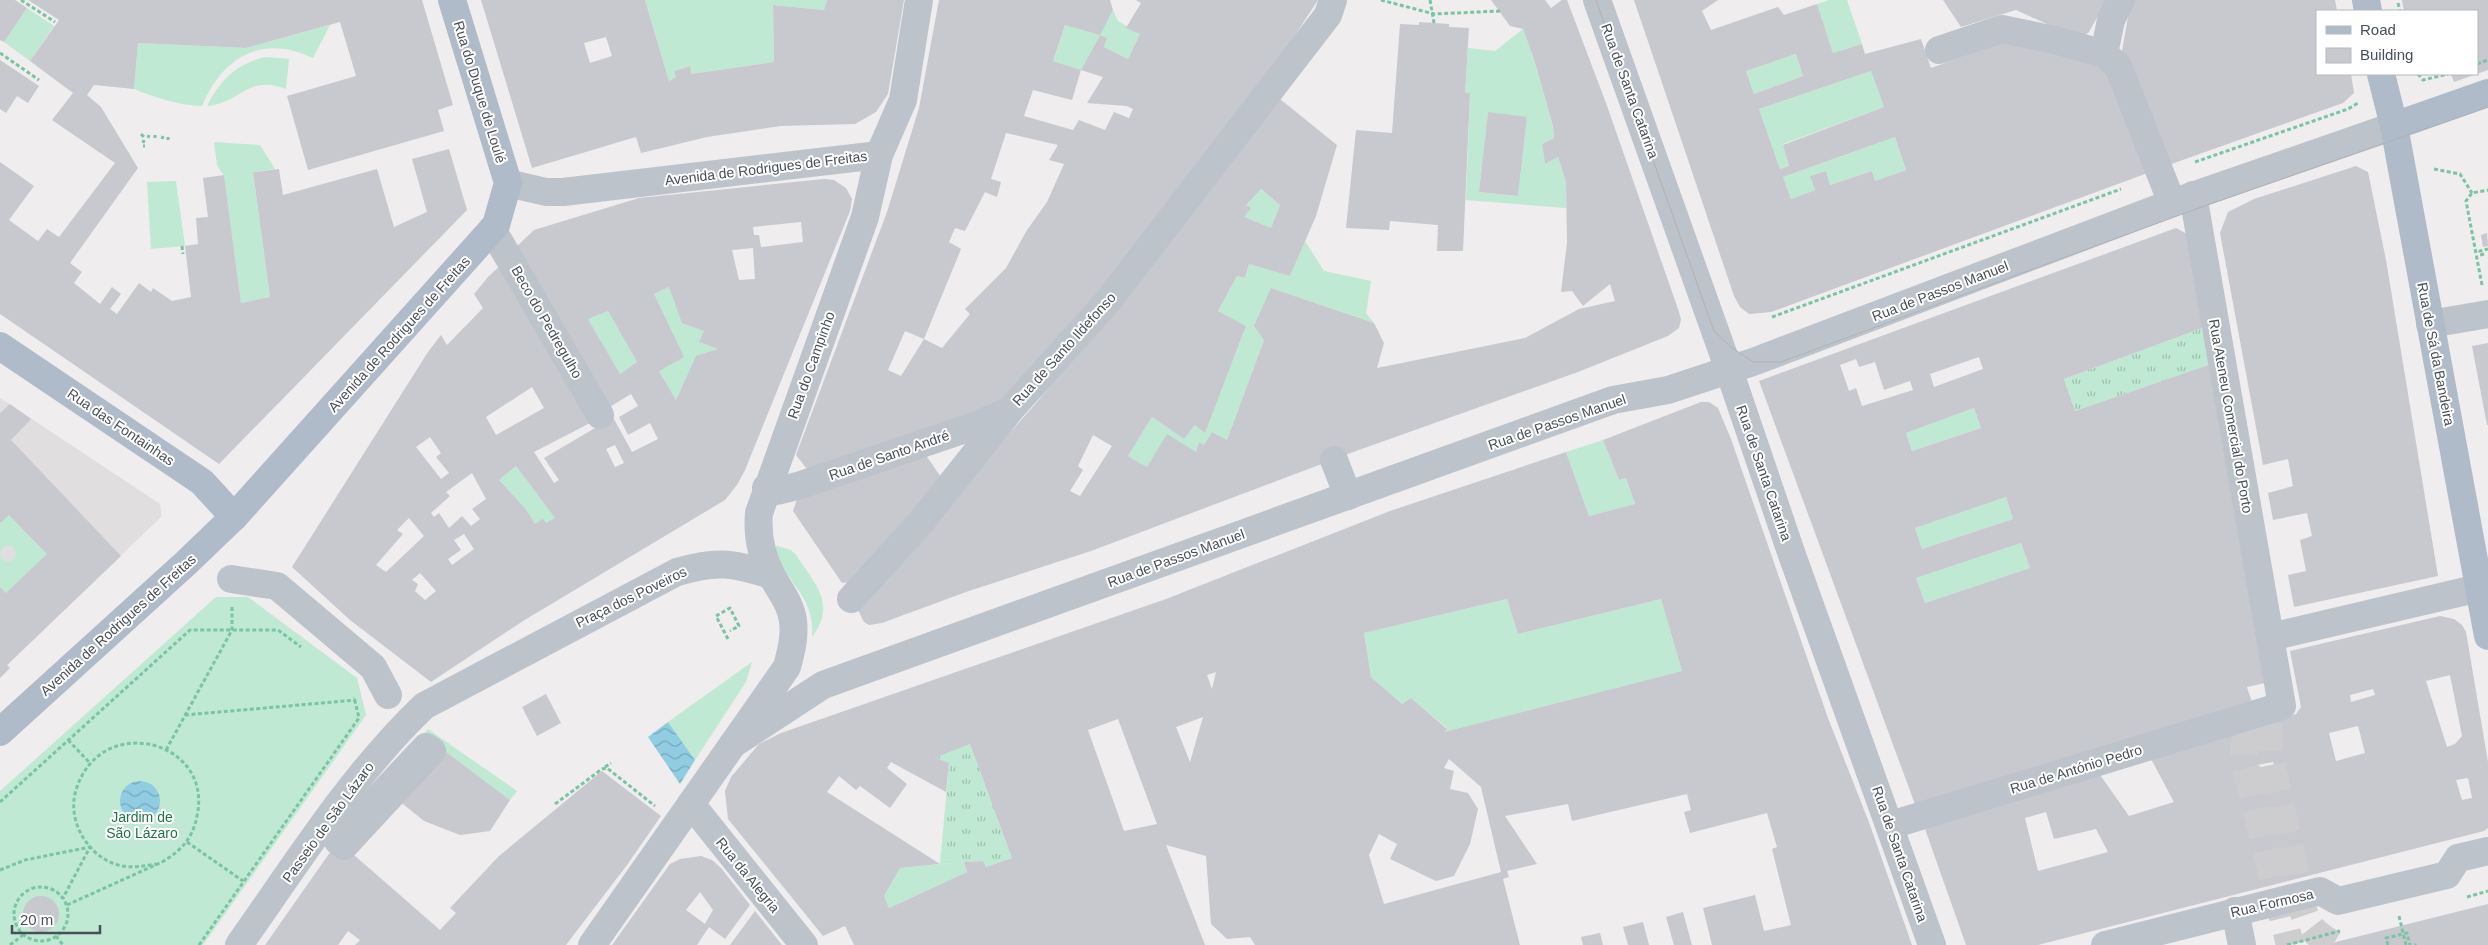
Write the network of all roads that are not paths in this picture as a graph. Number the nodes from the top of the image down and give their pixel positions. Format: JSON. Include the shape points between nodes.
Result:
{"nodes":[{"id":1,"x":452,"y":0,"type":"edge"},
{"id":2,"x":919,"y":0,"type":"edge"},
{"id":3,"x":1333,"y":0,"type":"edge"},
{"id":4,"x":1597,"y":0,"type":"edge"},
{"id":5,"x":2121,"y":0,"type":"edge"},
{"id":6,"x":1940,"y":50,"type":"dead end"},
{"id":7,"x":2104,"y":54,"type":"junction"},
{"id":8,"x":2381,"y":75,"type":"edge"},
{"id":9,"x":2488,"y":93,"type":"edge"},
{"id":10,"x":2394,"y":126,"type":"junction"},
{"id":11,"x":879,"y":155,"type":"junction"},
{"id":12,"x":508,"y":183,"type":"junction"},
{"id":13,"x":2182,"y":199,"type":"junction"},
{"id":14,"x":492,"y":229,"type":"junction"},
{"id":15,"x":2488,"y":314,"type":"edge"},
{"id":16,"x":2430,"y":324,"type":"junction"},
{"id":17,"x":0,"y":346,"type":"edge"},
{"id":18,"x":1729,"y":370,"type":"junction"},
{"id":19,"x":1010,"y":410,"type":"junction"},
{"id":20,"x":600,"y":415,"type":"dead end"},
{"id":21,"x":1334,"y":460,"type":"dead end"},
{"id":22,"x":766,"y":488,"type":"junction"},
{"id":23,"x":1348,"y":496,"type":"junction"},
{"id":24,"x":234,"y":517,"type":"junction"},
{"id":25,"x":771,"y":575,"type":"junction"},
{"id":26,"x":231,"y":588,"type":"road end"},
{"id":27,"x":2479,"y":588,"type":"junction"},
{"id":28,"x":851,"y":598,"type":"dead end"},
{"id":29,"x":2488,"y":636,"type":"edge"},
{"id":30,"x":2271,"y":637,"type":"junction"},
{"id":31,"x":375,"y":697,"type":"road end"},
{"id":32,"x":424,"y":706,"type":"joint"},
{"id":33,"x":2260,"y":712,"type":"joint"},
{"id":34,"x":0,"y":732,"type":"edge"},
{"id":35,"x":733,"y":744,"type":"junction"},
{"id":36,"x":691,"y":804,"type":"junction"},
{"id":37,"x":1891,"y":825,"type":"junction"},
{"id":38,"x":2488,"y":851,"type":"edge"},
{"id":39,"x":2235,"y":911,"type":"junction"},
{"id":40,"x":239,"y":945,"type":"edge"},
{"id":41,"x":592,"y":945,"type":"edge"},
{"id":42,"x":804,"y":945,"type":"edge"},
{"id":43,"x":1932,"y":945,"type":"edge"},
{"id":44,"x":2105,"y":945,"type":"edge"},
{"id":45,"x":2242,"y":945,"type":"edge"}],
"edges":[{"from":1,"to":12,"type":"main road","name":"Rua do Duque de Loulé"},
{"from":2,"to":11,"type":"street","name":"Rua do Campinho","via":[[903,100]]},
{"from":3,"to":19,"type":"street","name":"Rua de Santo Ildefonso","via":[[1328,15],[1269,94],[1108,301]]},
{"from":4,"to":18,"type":"street","name":"Rua de Santa Catarina"},
{"from":5,"to":7,"type":"street","via":[[2111,20]]},
{"from":6,"to":7,"type":"street","via":[[2002,28]]},
{"from":7,"to":13,"type":"street","name":"Rua Ateneu Comercial do Porto","via":[[2118,66],[2160,175]]},
{"from":8,"to":10,"type":"main road","name":"Rua de Sá da Bandeira"},
{"from":9,"to":10,"type":"main road"},
{"from":10,"to":13,"type":"street","name":"Rua de Passos Manuel"},
{"from":10,"to":16,"type":"main road","name":"Rua de Sá da Bandeira"},
{"from":11,"to":12,"type":"street","name":"Avenida de Rodrigues de Freitas","via":[[563,192],[546,192]]},
{"from":11,"to":22,"type":"street","name":"Rua do Campinho","via":[[865,217]]},
{"from":12,"to":14,"type":"main road","name":"Avenida de Rodrigues de Freitas","via":[[502,211]]},
{"from":13,"to":18,"type":"street","name":"Rua de Passos Manuel"},
{"from":13,"to":30,"type":"street","name":"Rua Ateneu Comercial do Porto"},
{"from":14,"to":20,"type":"street","name":"Beco do Pedregulho"},
{"from":14,"to":24,"type":"main road","name":"Avenida de Rodrigues de Freitas"},
{"from":15,"to":16,"type":"street"},
{"from":16,"to":27,"type":"main road","name":"Rua de Sá da Bandeira"},
{"from":17,"to":24,"type":"main road","name":"Rua das Fontainhas","via":[[202,482]]},
{"from":18,"to":23,"type":"street","name":"Rua de Passos Manuel","via":[[1668,390],[1613,400]]},
{"from":18,"to":37,"type":"street","name":"Rua de Santa Catarina","via":[[1792,555]]},
{"from":19,"to":22,"type":"street","name":"Rua de Santo André","via":[[974,426],[801,485],[777,490]]},
{"from":19,"to":28,"type":"street","name":"Rua de Santo Ildefonso","via":[[921,522]]},
{"from":21,"to":23,"type":"street"},
{"from":22,"to":25,"type":"street","name":"Rua do Campinho","via":[[757,530]]},
{"from":23,"to":35,"type":"street","name":"Rua de Passos Manuel","via":[[823,685]]},
{"from":24,"to":34,"type":"main road","name":"Avenida de Rodrigues de Freitas"},
{"from":25,"to":32,"type":"street","name":"Praça dos Poveiros","via":[[730,564],[712,563],[677,572]]},
{"from":25,"to":35,"type":"street","via":[[785,596],[793,621],[793,642],[787,667]]},
{"from":26,"to":31,"type":"street","via":[[277,586],[373,666]]},
{"from":27,"to":29,"type":"main road","name":"Rua de Sá da Bandeira"},
{"from":27,"to":30,"type":"street"},
{"from":30,"to":33,"type":"street","name":"Rua Ateneu Comercial do Porto","via":[[2282,706]]},
{"from":32,"to":40,"type":"street","name":"Passeio de São Lázaro","via":[[393,736],[343,797]]},
{"from":33,"to":37,"type":"street","name":"Rua de António Pedro"},
{"from":35,"to":36,"type":"street"},
{"from":36,"to":41,"type":"street"},
{"from":36,"to":42,"type":"street","name":"Rua da Alegria"},
{"from":37,"to":43,"type":"street","name":"Rua de Santa Catarina"},
{"from":38,"to":39,"type":"street","name":"Rua Formosa","via":[[2458,858],[2447,875],[2438,878],[2338,901],[2320,891]]},
{"from":39,"to":44,"type":"street","name":"Rua Formosa"},
{"from":39,"to":45,"type":"street"}]}
